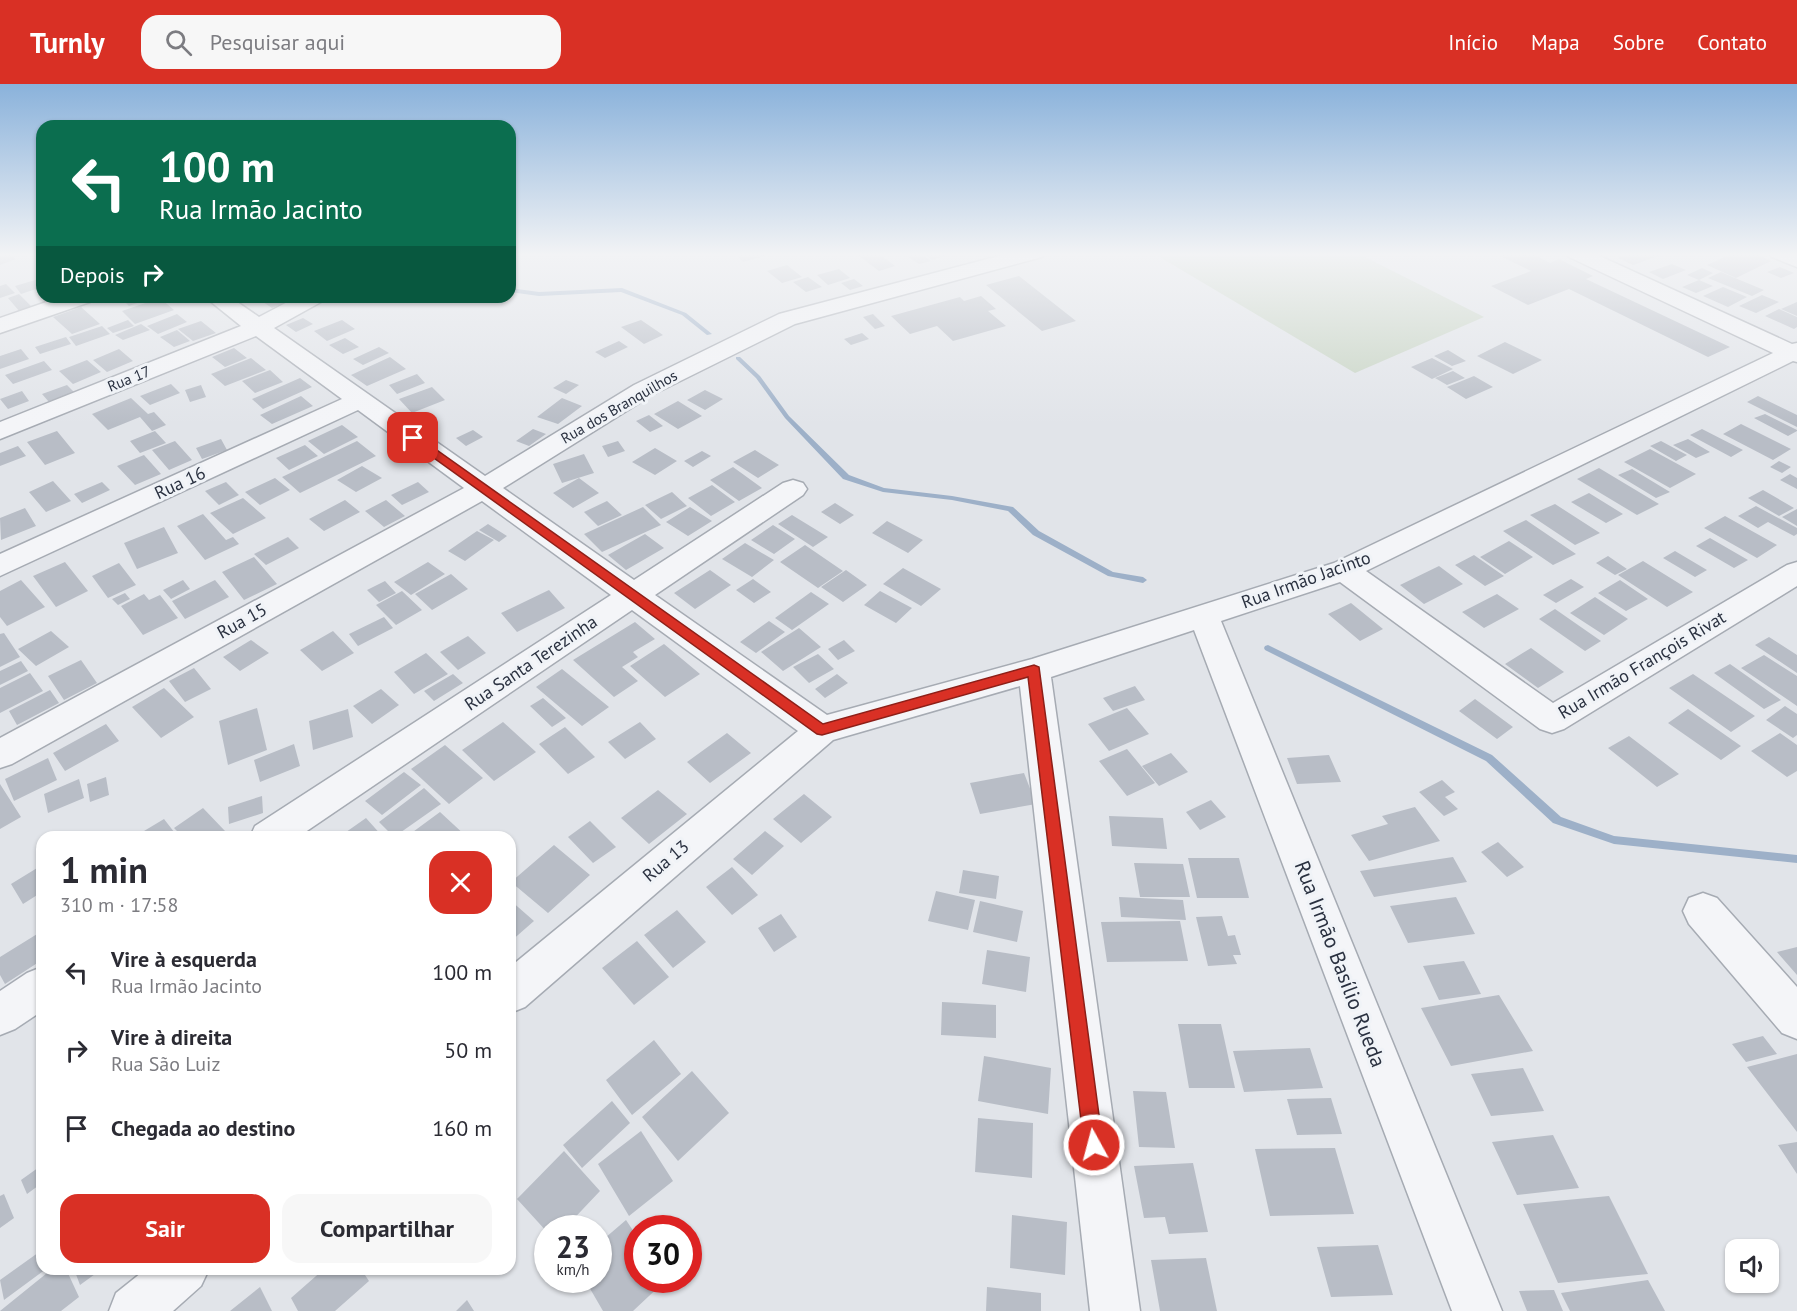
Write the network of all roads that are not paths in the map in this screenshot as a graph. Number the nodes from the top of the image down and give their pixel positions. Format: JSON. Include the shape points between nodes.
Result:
{"nodes":[{"id":1,"x":45,"y":310,"type":"edge"},
{"id":2,"x":235,"y":310,"type":"edge"},
{"id":3,"x":289,"y":310,"type":"edge"},
{"id":4,"x":820,"y":310,"type":"edge"},
{"id":5,"x":1701,"y":310,"type":"edge"},
{"id":6,"x":0,"y":326,"type":"edge"},
{"id":7,"x":258,"y":327,"type":"junction"},
{"id":8,"x":1795,"y":353,"type":"edge"},
{"id":9,"x":360,"y":400,"type":"junction"},
{"id":10,"x":0,"y":431,"type":"edge"},
{"id":11,"x":484,"y":488,"type":"junction"},
{"id":12,"x":793,"y":489,"type":"dead end"},
{"id":13,"x":0,"y":566,"type":"edge"},
{"id":14,"x":1344,"y":570,"type":"junction"},
{"id":15,"x":1797,"y":572,"type":"edge"},
{"id":16,"x":633,"y":595,"type":"junction"},
{"id":17,"x":1204,"y":617,"type":"junction"},
{"id":18,"x":1034,"y":670,"type":"junction"},
{"id":19,"x":822,"y":730,"type":"junction"},
{"id":20,"x":0,"y":754,"type":"edge"},
{"id":21,"x":277,"y":831,"type":"edge"},
{"id":22,"x":1703,"y":911,"type":"dead end"},
{"id":23,"x":516,"y":988,"type":"edge"},
{"id":24,"x":36,"y":991,"type":"edge"},
{"id":25,"x":0,"y":1015,"type":"edge"},
{"id":26,"x":1797,"y":1018,"type":"edge"},
{"id":27,"x":177,"y":1275,"type":"edge"},
{"id":28,"x":134,"y":1311,"type":"edge"},
{"id":29,"x":1115,"y":1311,"type":"edge"},
{"id":30,"x":1477,"y":1311,"type":"edge"}],
"edges":[{"from":1,"to":6,"type":"street"},
{"from":2,"to":7,"type":"street"},
{"from":3,"to":7,"type":"street","name":"Rua 17"},
{"from":4,"to":11,"type":"street","name":"Rua dos Branquilhos","via":[[787,319],[643,390]]},
{"from":5,"to":8,"type":"street"},
{"from":7,"to":9,"type":"street"},
{"from":7,"to":10,"type":"street","name":"Rua 17"},
{"from":8,"to":14,"type":"street","name":"Rua Irmão Jacinto"},
{"from":9,"to":11,"type":"street"},
{"from":9,"to":13,"type":"street","name":"Rua 16"},
{"from":11,"to":16,"type":"street"},
{"from":11,"to":20,"type":"street","name":"Rua 15"},
{"from":12,"to":16,"type":"street","name":"Rua Santa Terezinha"},
{"from":14,"to":15,"type":"street","name":"Rua Irmão François Rivat","via":[[1552,720]]},
{"from":14,"to":17,"type":"street","name":"Rua Irmão Jacinto"},
{"from":16,"to":19,"type":"street"},
{"from":16,"to":21,"type":"street","name":"Rua Santa Terezinha"},
{"from":17,"to":18,"type":"street","name":"Rua Irmão Jacinto"},
{"from":17,"to":30,"type":"street","name":"Rua Irmão Basílio Rueda"},
{"from":18,"to":19,"type":"street","name":"Rua Irmão Jacinto"},
{"from":18,"to":29,"type":"street"},
{"from":19,"to":23,"type":"street","name":"Rua 13"},
{"from":22,"to":26,"type":"street"},
{"from":24,"to":25,"type":"street"},
{"from":27,"to":28,"type":"street"}]}
